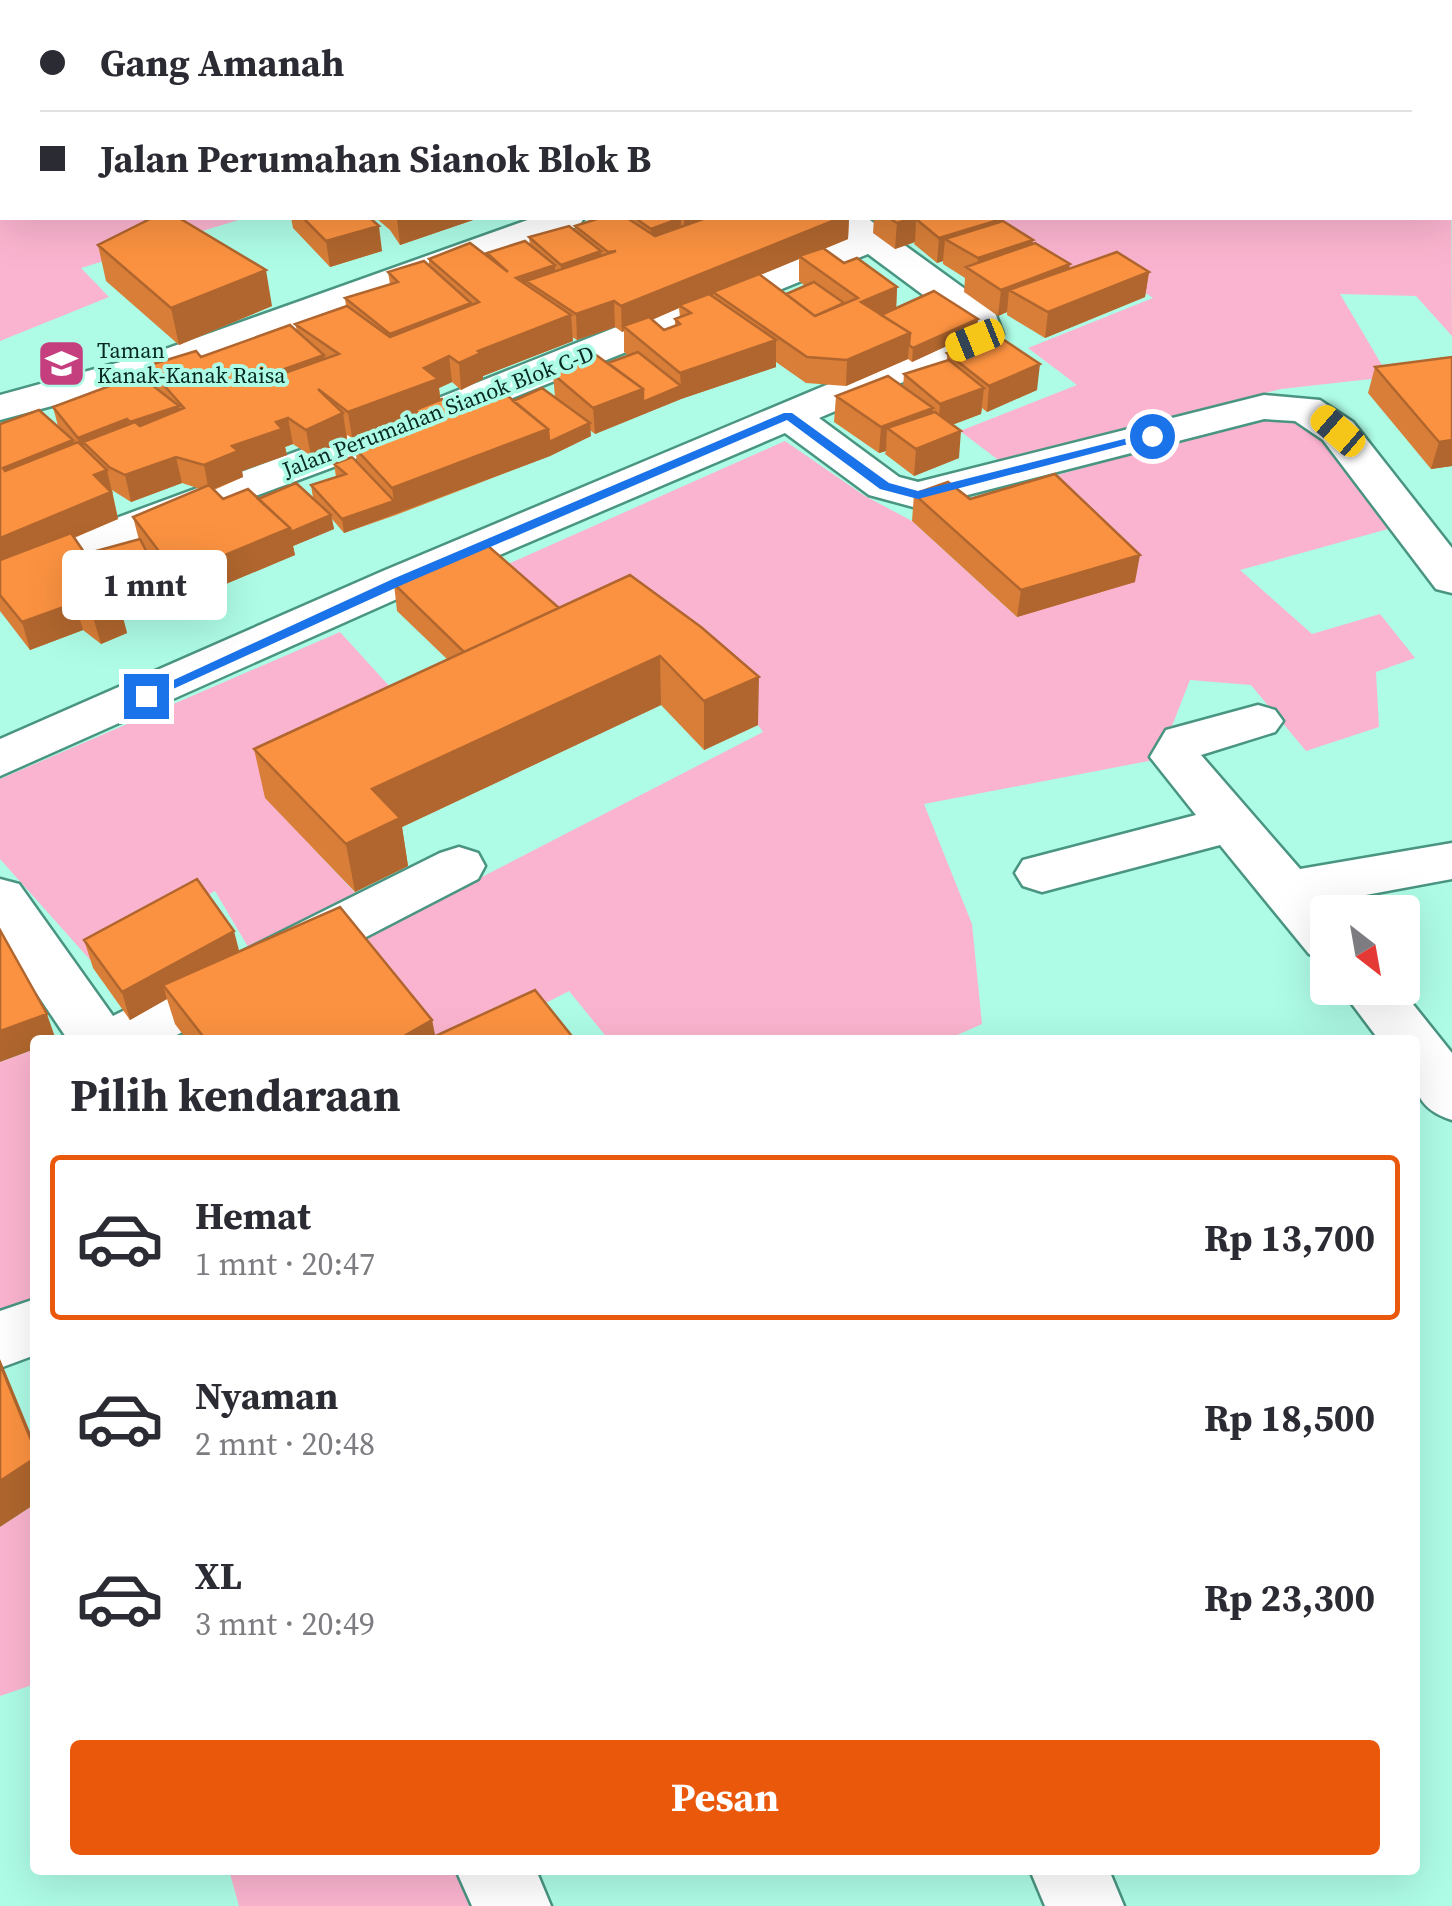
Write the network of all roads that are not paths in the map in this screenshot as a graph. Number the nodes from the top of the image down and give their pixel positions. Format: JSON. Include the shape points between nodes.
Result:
{"nodes":[{"id":1,"x":560,"y":220,"type":"edge"},
{"id":2,"x":859,"y":228,"type":"edge"},
{"id":3,"x":0,"y":408,"type":"edge"},
{"id":4,"x":788,"y":416,"type":"junction"},
{"id":5,"x":0,"y":576,"type":"edge"},
{"id":6,"x":1452,"y":579,"type":"edge"},
{"id":7,"x":1258,"y":721,"type":"dead end"},
{"id":8,"x":0,"y":759,"type":"edge"},
{"id":9,"x":1232,"y":824,"type":"junction"},
{"id":10,"x":1452,"y":862,"type":"edge"},
{"id":11,"x":459,"y":866,"type":"dead end"},
{"id":12,"x":1042,"y":873,"type":"dead end"},
{"id":13,"x":1288,"y":890,"type":"junction"},
{"id":14,"x":7,"y":918,"type":"edge"},
{"id":15,"x":1310,"y":918,"type":"edge"},
{"id":16,"x":1381,"y":1005,"type":"edge"},
{"id":17,"x":96,"y":1035,"type":"edge"},
{"id":18,"x":126,"y":1035,"type":"edge"},
{"id":19,"x":1404,"y":1035,"type":"edge"},
{"id":20,"x":1420,"y":1056,"type":"edge"},
{"id":21,"x":1452,"y":1098,"type":"edge"},
{"id":22,"x":30,"y":1328,"type":"edge"},
{"id":23,"x":0,"y":1340,"type":"edge"},
{"id":24,"x":497,"y":1875,"type":"edge"},
{"id":25,"x":1072,"y":1875,"type":"edge"},
{"id":26,"x":512,"y":1906,"type":"edge"},
{"id":27,"x":1084,"y":1906,"type":"edge"}],
"edges":[{"from":1,"to":3,"type":"street","via":[[171,361]]},
{"from":2,"to":4,"type":"street","via":[[980,318],[985,330],[975,340]]},
{"from":2,"to":5,"type":"street","name":"Jalan Perumahan Sianok Blok C-D","via":[[422,420]]},
{"from":4,"to":6,"type":"street","via":[[884,486],[918,495],[1264,407],[1305,409],[1338,431]]},
{"from":4,"to":8,"type":"street"},
{"from":7,"to":9,"type":"street","via":[[1184,742],[1175,753]]},
{"from":9,"to":12,"type":"street"},
{"from":9,"to":13,"type":"street"},
{"from":10,"to":13,"type":"street"},
{"from":11,"to":18,"type":"street"},
{"from":13,"to":15,"type":"street"},
{"from":14,"to":17,"type":"street"},
{"from":16,"to":19,"type":"street"},
{"from":20,"to":21,"type":"street"},
{"from":22,"to":23,"type":"street"},
{"from":24,"to":26,"type":"street"},
{"from":25,"to":27,"type":"street"}]}
